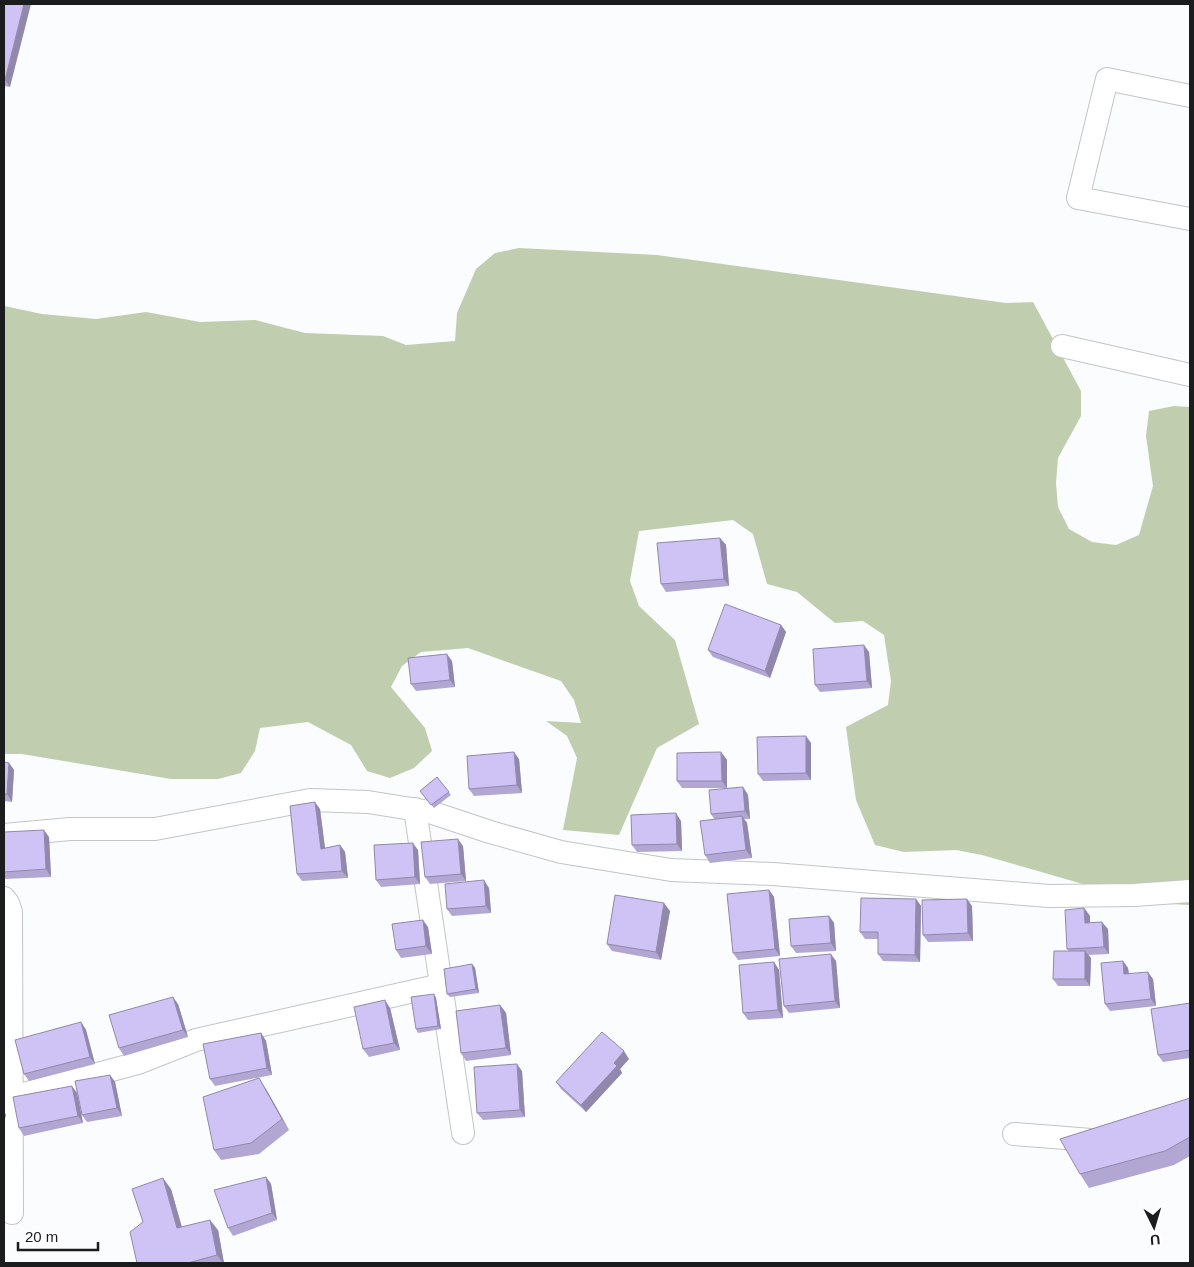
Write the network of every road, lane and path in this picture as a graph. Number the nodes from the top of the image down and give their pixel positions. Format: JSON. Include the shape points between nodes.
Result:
{"nodes":[{"id":1,"x":1190,"y":96,"type":"edge"},
{"id":2,"x":1190,"y":219,"type":"edge"},
{"id":3,"x":1062,"y":346,"type":"dead end"},
{"id":4,"x":1190,"y":375,"type":"edge"},
{"id":5,"x":415,"y":809,"type":"junction"},
{"id":6,"x":4,"y":835,"type":"edge"},
{"id":7,"x":1190,"y":891,"type":"edge"},
{"id":8,"x":4,"y":898,"type":"edge"},
{"id":9,"x":441,"y":985,"type":"junction"},
{"id":10,"x":12,"y":1097,"type":"junction"},
{"id":11,"x":463,"y":1133,"type":"dead end"},
{"id":12,"x":1014,"y":1134,"type":"dead end"},
{"id":13,"x":1109,"y":1137,"type":"edge"},
{"id":14,"x":12,"y":1213,"type":"dead end"}],
"edges":[{"from":1,"to":2,"type":"street","via":[[1107,79],[1078,198]]},
{"from":3,"to":4,"type":"street"},
{"from":5,"to":6,"type":"street","via":[[368,802],[310,800],[155,829],[70,829]]},
{"from":5,"to":7,"type":"street","via":[[561,852],[671,870],[773,874],[1049,896]]},
{"from":5,"to":9,"type":"street"},
{"from":8,"to":10,"type":"street","via":[[11,912]]},
{"from":9,"to":10,"type":"street","via":[[196,1040],[138,1063]]},
{"from":9,"to":11,"type":"street"},
{"from":10,"to":14,"type":"street"},
{"from":12,"to":13,"type":"street","via":[[1080,1141]]}]}
